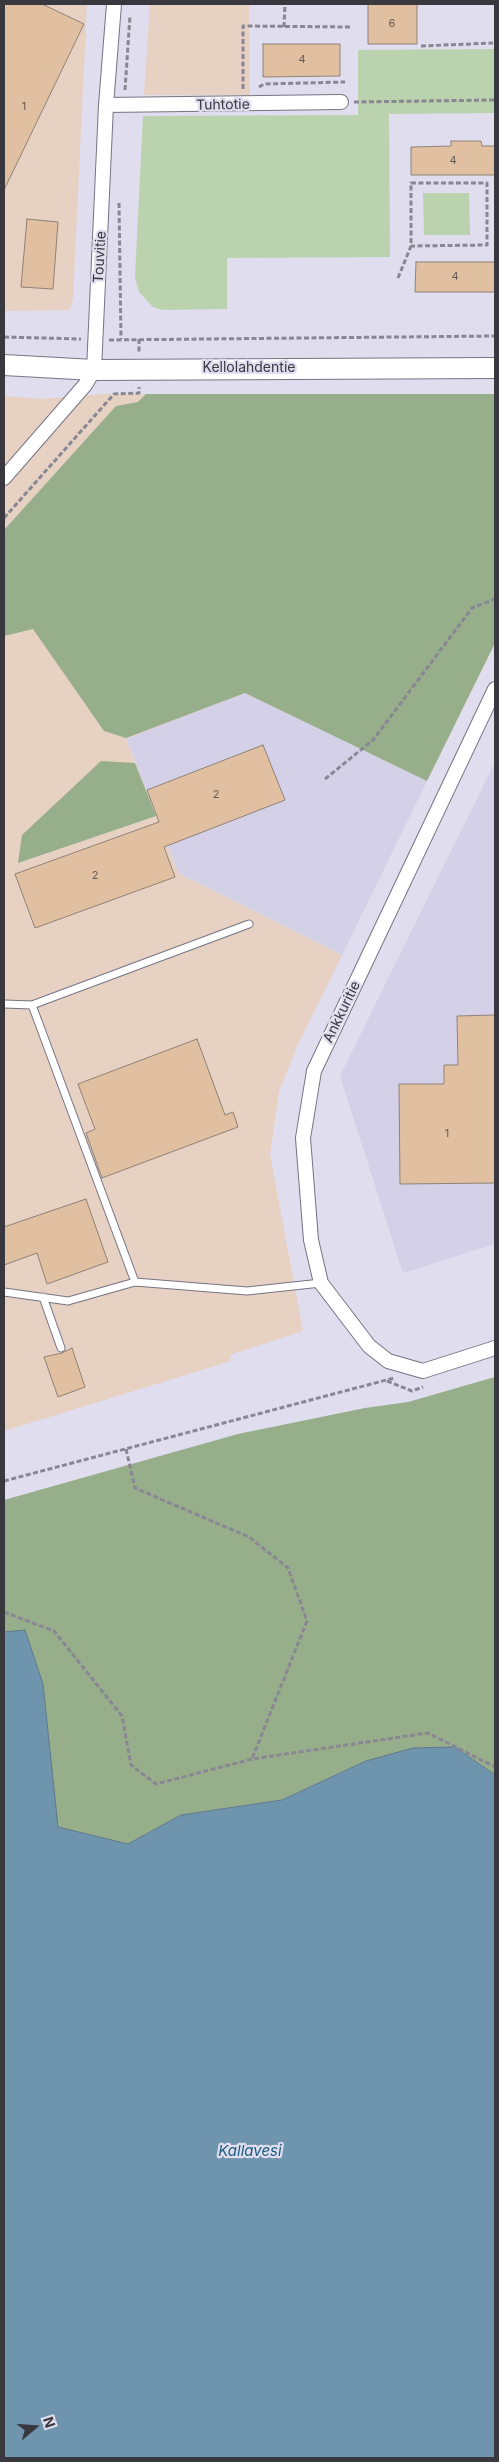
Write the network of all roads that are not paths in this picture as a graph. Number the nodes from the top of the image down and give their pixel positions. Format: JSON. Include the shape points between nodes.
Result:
{"nodes":[{"id":1,"x":114,"y":4,"type":"edge"},
{"id":2,"x":341,"y":102,"type":"road end"},
{"id":3,"x":106,"y":105,"type":"junction"},
{"id":4,"x":4,"y":365,"type":"edge"},
{"id":5,"x":495,"y":368,"type":"edge"},
{"id":6,"x":94,"y":370,"type":"junction"},
{"id":7,"x":4,"y":478,"type":"edge"},
{"id":8,"x":495,"y":689,"type":"edge"},
{"id":9,"x":249,"y":924,"type":"dead end"},
{"id":10,"x":4,"y":1004,"type":"edge"},
{"id":11,"x":32,"y":1005,"type":"junction"},
{"id":12,"x":135,"y":1282,"type":"junction"},
{"id":13,"x":321,"y":1283,"type":"junction"},
{"id":14,"x":4,"y":1292,"type":"edge"},
{"id":15,"x":43,"y":1297,"type":"junction"},
{"id":16,"x":61,"y":1348,"type":"dead end"},
{"id":17,"x":495,"y":1348,"type":"edge"}],
"edges":[{"from":1,"to":3,"type":"street","name":"Touvitie"},
{"from":2,"to":3,"type":"street","name":"Tuhtotie"},
{"from":3,"to":6,"type":"street","name":"Touvitie"},
{"from":4,"to":6,"type":"street","name":"Kellolahdentie"},
{"from":5,"to":6,"type":"street","name":"Kellolahdentie"},
{"from":6,"to":7,"type":"street","name":"Touvitie","via":[[86,385]]},
{"from":8,"to":13,"type":"street","name":"Ankkuritie","via":[[314,1071],[303,1138],[311,1240]]},
{"from":9,"to":11,"type":"lane"},
{"from":10,"to":11,"type":"lane"},
{"from":11,"to":12,"type":"lane"},
{"from":12,"to":13,"type":"lane","via":[[247,1291]]},
{"from":12,"to":15,"type":"lane","via":[[68,1300]]},
{"from":13,"to":17,"type":"street","name":"Ankkuritie","via":[[369,1346],[388,1361],[423,1370]]},
{"from":14,"to":15,"type":"lane"},
{"from":15,"to":16,"type":"lane"}]}
